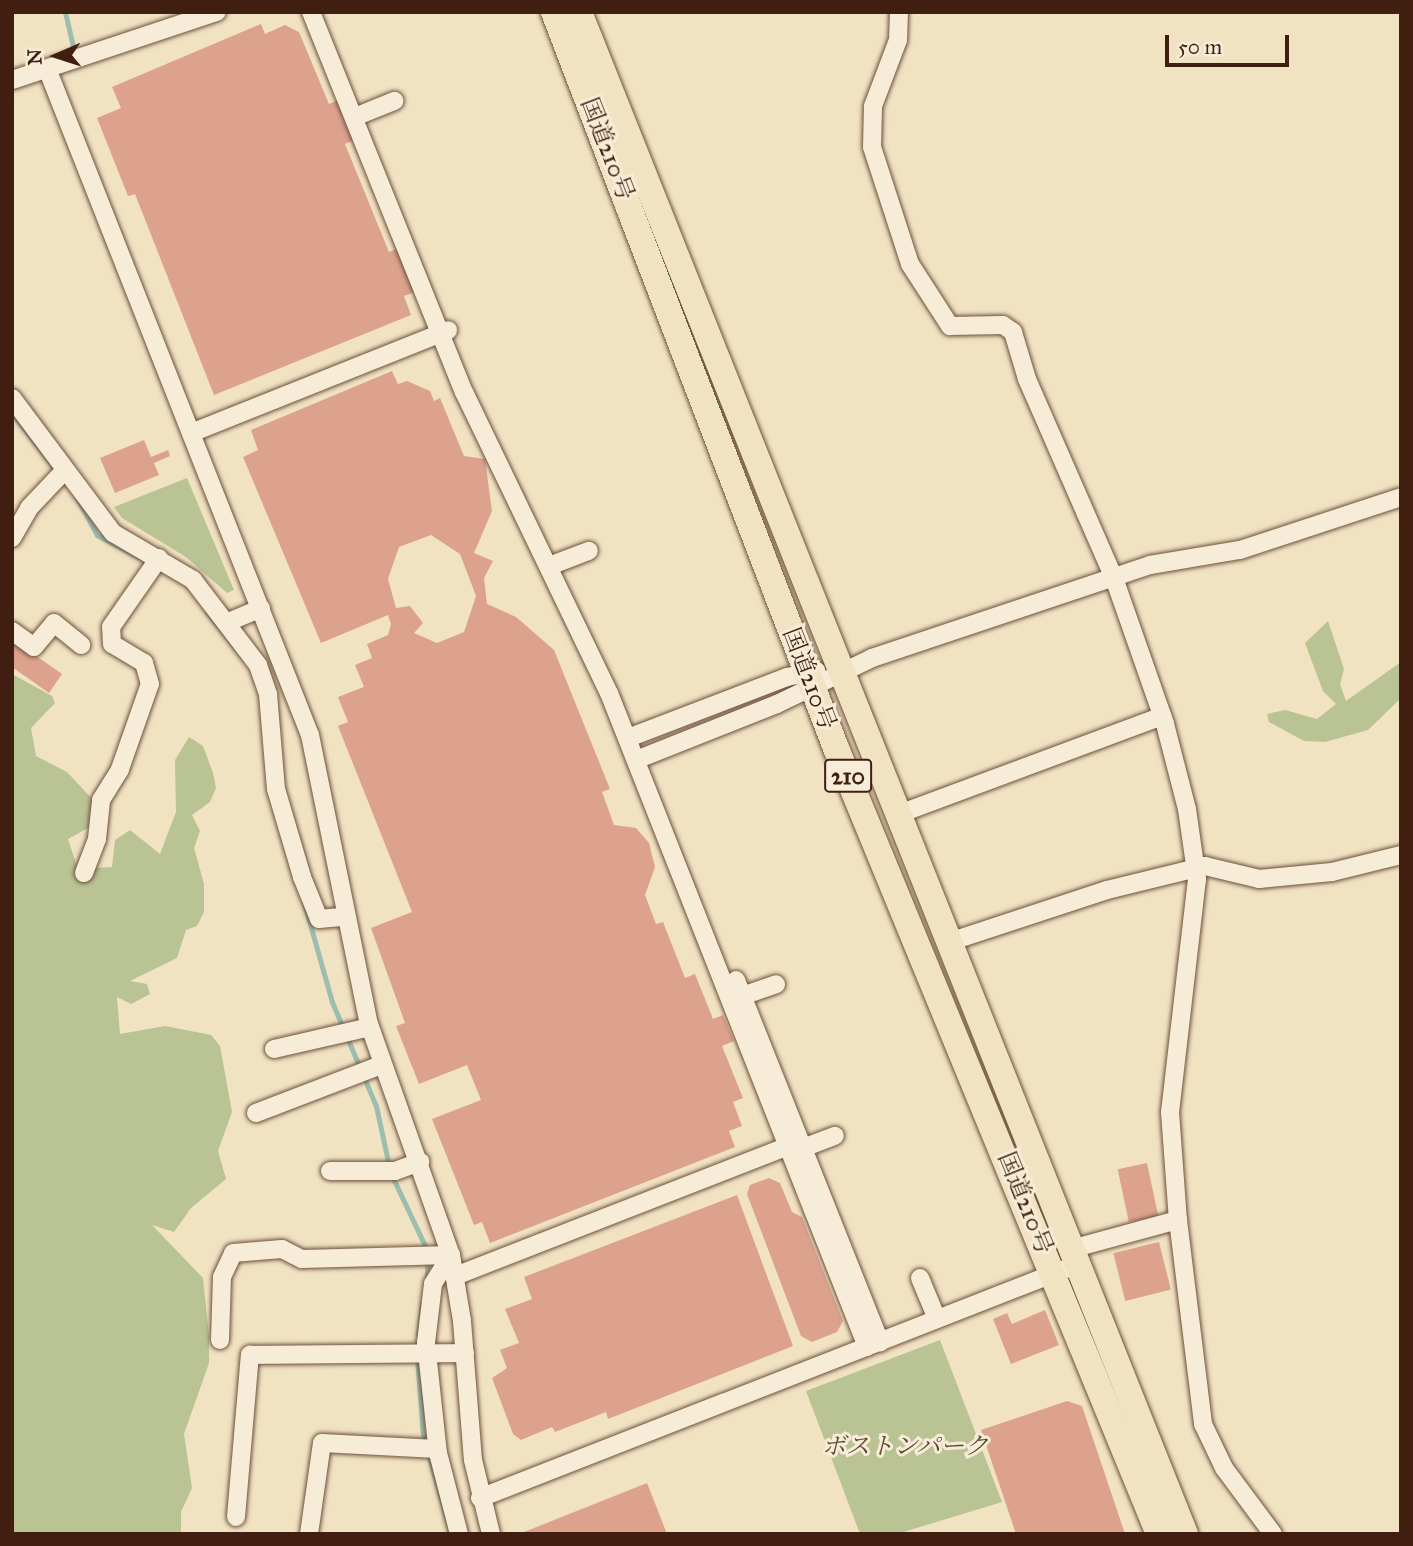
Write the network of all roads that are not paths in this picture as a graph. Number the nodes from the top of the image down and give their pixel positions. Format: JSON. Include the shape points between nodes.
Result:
{"nodes":[{"id":1,"x":217,"y":12,"type":"edge"},
{"id":2,"x":311,"y":12,"type":"edge"},
{"id":3,"x":321,"y":12,"type":"edge"},
{"id":4,"x":554,"y":12,"type":"edge"},
{"id":5,"x":579,"y":12,"type":"edge"},
{"id":6,"x":900,"y":12,"type":"edge"},
{"id":7,"x":48,"y":71,"type":"junction"},
{"id":8,"x":12,"y":80,"type":"edge"},
{"id":9,"x":394,"y":101,"type":"dead end"},
{"id":10,"x":362,"y":114,"type":"junction"},
{"id":11,"x":444,"y":332,"type":"junction"},
{"id":12,"x":12,"y":398,"type":"edge"},
{"id":13,"x":191,"y":433,"type":"junction"},
{"id":14,"x":65,"y":470,"type":"junction"},
{"id":15,"x":1401,"y":497,"type":"edge"},
{"id":16,"x":12,"y":538,"type":"edge"},
{"id":17,"x":589,"y":551,"type":"dead end"},
{"id":18,"x":159,"y":558,"type":"junction"},
{"id":19,"x":557,"y":563,"type":"junction"},
{"id":20,"x":1114,"y":578,"type":"junction"},
{"id":21,"x":261,"y":608,"type":"junction"},
{"id":22,"x":226,"y":622,"type":"junction"},
{"id":23,"x":12,"y":631,"type":"edge"},
{"id":24,"x":81,"y":645,"type":"dead end"},
{"id":25,"x":841,"y":670,"type":"junction"},
{"id":26,"x":809,"y":680,"type":"junction"},
{"id":27,"x":1162,"y":716,"type":"junction"},
{"id":28,"x":633,"y":736,"type":"junction"},
{"id":29,"x":641,"y":758,"type":"junction"},
{"id":30,"x":899,"y":814,"type":"junction"},
{"id":31,"x":1401,"y":855,"type":"edge"},
{"id":32,"x":1197,"y":868,"type":"junction"},
{"id":33,"x":84,"y":873,"type":"dead end"},
{"id":34,"x":344,"y":917,"type":"junction"},
{"id":35,"x":950,"y":942,"type":"junction"},
{"id":36,"x":776,"y":984,"type":"dead end"},
{"id":37,"x":742,"y":996,"type":"junction"},
{"id":38,"x":370,"y":1027,"type":"junction"},
{"id":39,"x":274,"y":1049,"type":"dead end"},
{"id":40,"x":381,"y":1065,"type":"junction"},
{"id":41,"x":256,"y":1113,"type":"dead end"},
{"id":42,"x":835,"y":1136,"type":"dead end"},
{"id":43,"x":797,"y":1145,"type":"junction"},
{"id":44,"x":420,"y":1162,"type":"junction"},
{"id":45,"x":330,"y":1171,"type":"dead end"},
{"id":46,"x":1178,"y":1220,"type":"junction"},
{"id":47,"x":451,"y":1255,"type":"junction"},
{"id":48,"x":1068,"y":1262,"type":"junction"},
{"id":49,"x":455,"y":1276,"type":"junction"},
{"id":50,"x":920,"y":1278,"type":"dead end"},
{"id":51,"x":937,"y":1319,"type":"junction"},
{"id":52,"x":220,"y":1340,"type":"dead end"},
{"id":53,"x":874,"y":1344,"type":"junction"},
{"id":54,"x":420,"y":1352,"type":"junction"},
{"id":55,"x":465,"y":1353,"type":"junction"},
{"id":56,"x":437,"y":1449,"type":"junction"},
{"id":57,"x":480,"y":1498,"type":"junction"},
{"id":58,"x":236,"y":1517,"type":"dead end"},
{"id":59,"x":309,"y":1534,"type":"edge"},
{"id":60,"x":459,"y":1534,"type":"edge"},
{"id":61,"x":491,"y":1534,"type":"edge"},
{"id":62,"x":1159,"y":1534,"type":"edge"},
{"id":63,"x":1185,"y":1534,"type":"edge"},
{"id":64,"x":1273,"y":1534,"type":"edge"}],
"edges":[{"from":1,"to":7,"type":"street"},
{"from":2,"to":11,"type":"street"},
{"from":3,"to":10,"type":"street"},
{"from":4,"to":26,"type":"highway","name":"国道210号","number":"210"},
{"from":5,"to":25,"type":"highway","name":"国道210号","number":"210"},
{"from":6,"to":20,"type":"street","via":[[898,40],[873,106],[872,147],[910,264],[939,314],[954,328],[1010,328],[1027,379]]},
{"from":7,"to":8,"type":"street"},
{"from":7,"to":13,"type":"street"},
{"from":9,"to":10,"type":"street"},
{"from":10,"to":11,"type":"street"},
{"from":11,"to":13,"type":"street"},
{"from":11,"to":19,"type":"street"},
{"from":11,"to":28,"type":"street"},
{"from":12,"to":14,"type":"street"},
{"from":13,"to":21,"type":"street"},
{"from":14,"to":16,"type":"street","via":[[30,508]]},
{"from":14,"to":18,"type":"street","via":[[113,533]]},
{"from":15,"to":20,"type":"street","via":[[1240,550],[1186,556]]},
{"from":17,"to":19,"type":"street"},
{"from":18,"to":22,"type":"street","via":[[192,580]]},
{"from":18,"to":33,"type":"street","via":[[111,627],[112,644],[144,663],[150,684],[120,769],[101,800],[97,839]]},
{"from":19,"to":28,"type":"street"},
{"from":20,"to":25,"type":"street"},
{"from":20,"to":27,"type":"street"},
{"from":21,"to":22,"type":"street"},
{"from":21,"to":34,"type":"street","via":[[316,756]]},
{"from":22,"to":34,"type":"street","via":[[264,677],[276,789],[317,916]]},
{"from":23,"to":24,"type":"street","via":[[34,647],[54,623]]},
{"from":25,"to":26,"type":"street"},
{"from":25,"to":30,"type":"highway","name":"国道210号","number":"210"},
{"from":26,"to":28,"type":"street"},
{"from":26,"to":29,"type":"street"},
{"from":26,"to":48,"type":"highway","name":"国道210号","number":"210"},
{"from":27,"to":30,"type":"street"},
{"from":27,"to":32,"type":"street"},
{"from":28,"to":29,"type":"street"},
{"from":29,"to":37,"type":"street"},
{"from":29,"to":43,"type":"street"},
{"from":30,"to":35,"type":"highway","name":"国道210号","number":"210"},
{"from":31,"to":32,"type":"street","via":[[1332,872],[1259,879]]},
{"from":32,"to":35,"type":"street","via":[[1114,888]]},
{"from":32,"to":46,"type":"street","via":[[1170,1112]]},
{"from":34,"to":38,"type":"street"},
{"from":35,"to":48,"type":"highway","name":"国道210号","number":"210"},
{"from":36,"to":37,"type":"street"},
{"from":37,"to":43,"type":"street"},
{"from":38,"to":39,"type":"street"},
{"from":38,"to":40,"type":"street"},
{"from":40,"to":41,"type":"street"},
{"from":40,"to":44,"type":"street"},
{"from":42,"to":43,"type":"street"},
{"from":43,"to":49,"type":"street"},
{"from":43,"to":53,"type":"street"},
{"from":44,"to":45,"type":"street","via":[[395,1171]]},
{"from":44,"to":47,"type":"street"},
{"from":46,"to":48,"type":"street"},
{"from":46,"to":64,"type":"street","via":[[1203,1424],[1224,1468]]},
{"from":47,"to":49,"type":"street"},
{"from":47,"to":52,"type":"street","via":[[427,1260],[302,1259],[282,1249],[229,1257],[221,1287]]},
{"from":47,"to":54,"type":"street","via":[[433,1284]]},
{"from":48,"to":51,"type":"street"},
{"from":48,"to":62,"type":"highway","name":"国道210号","number":"210"},
{"from":48,"to":63,"type":"highway","name":"国道210号","number":"210"},
{"from":49,"to":55,"type":"street"},
{"from":50,"to":51,"type":"street"},
{"from":51,"to":53,"type":"street"},
{"from":53,"to":57,"type":"street"},
{"from":54,"to":55,"type":"street"},
{"from":54,"to":56,"type":"street"},
{"from":54,"to":58,"type":"street","via":[[250,1355]]},
{"from":55,"to":57,"type":"street"},
{"from":56,"to":59,"type":"street","via":[[322,1443]]},
{"from":56,"to":60,"type":"street"},
{"from":57,"to":61,"type":"street"}]}
